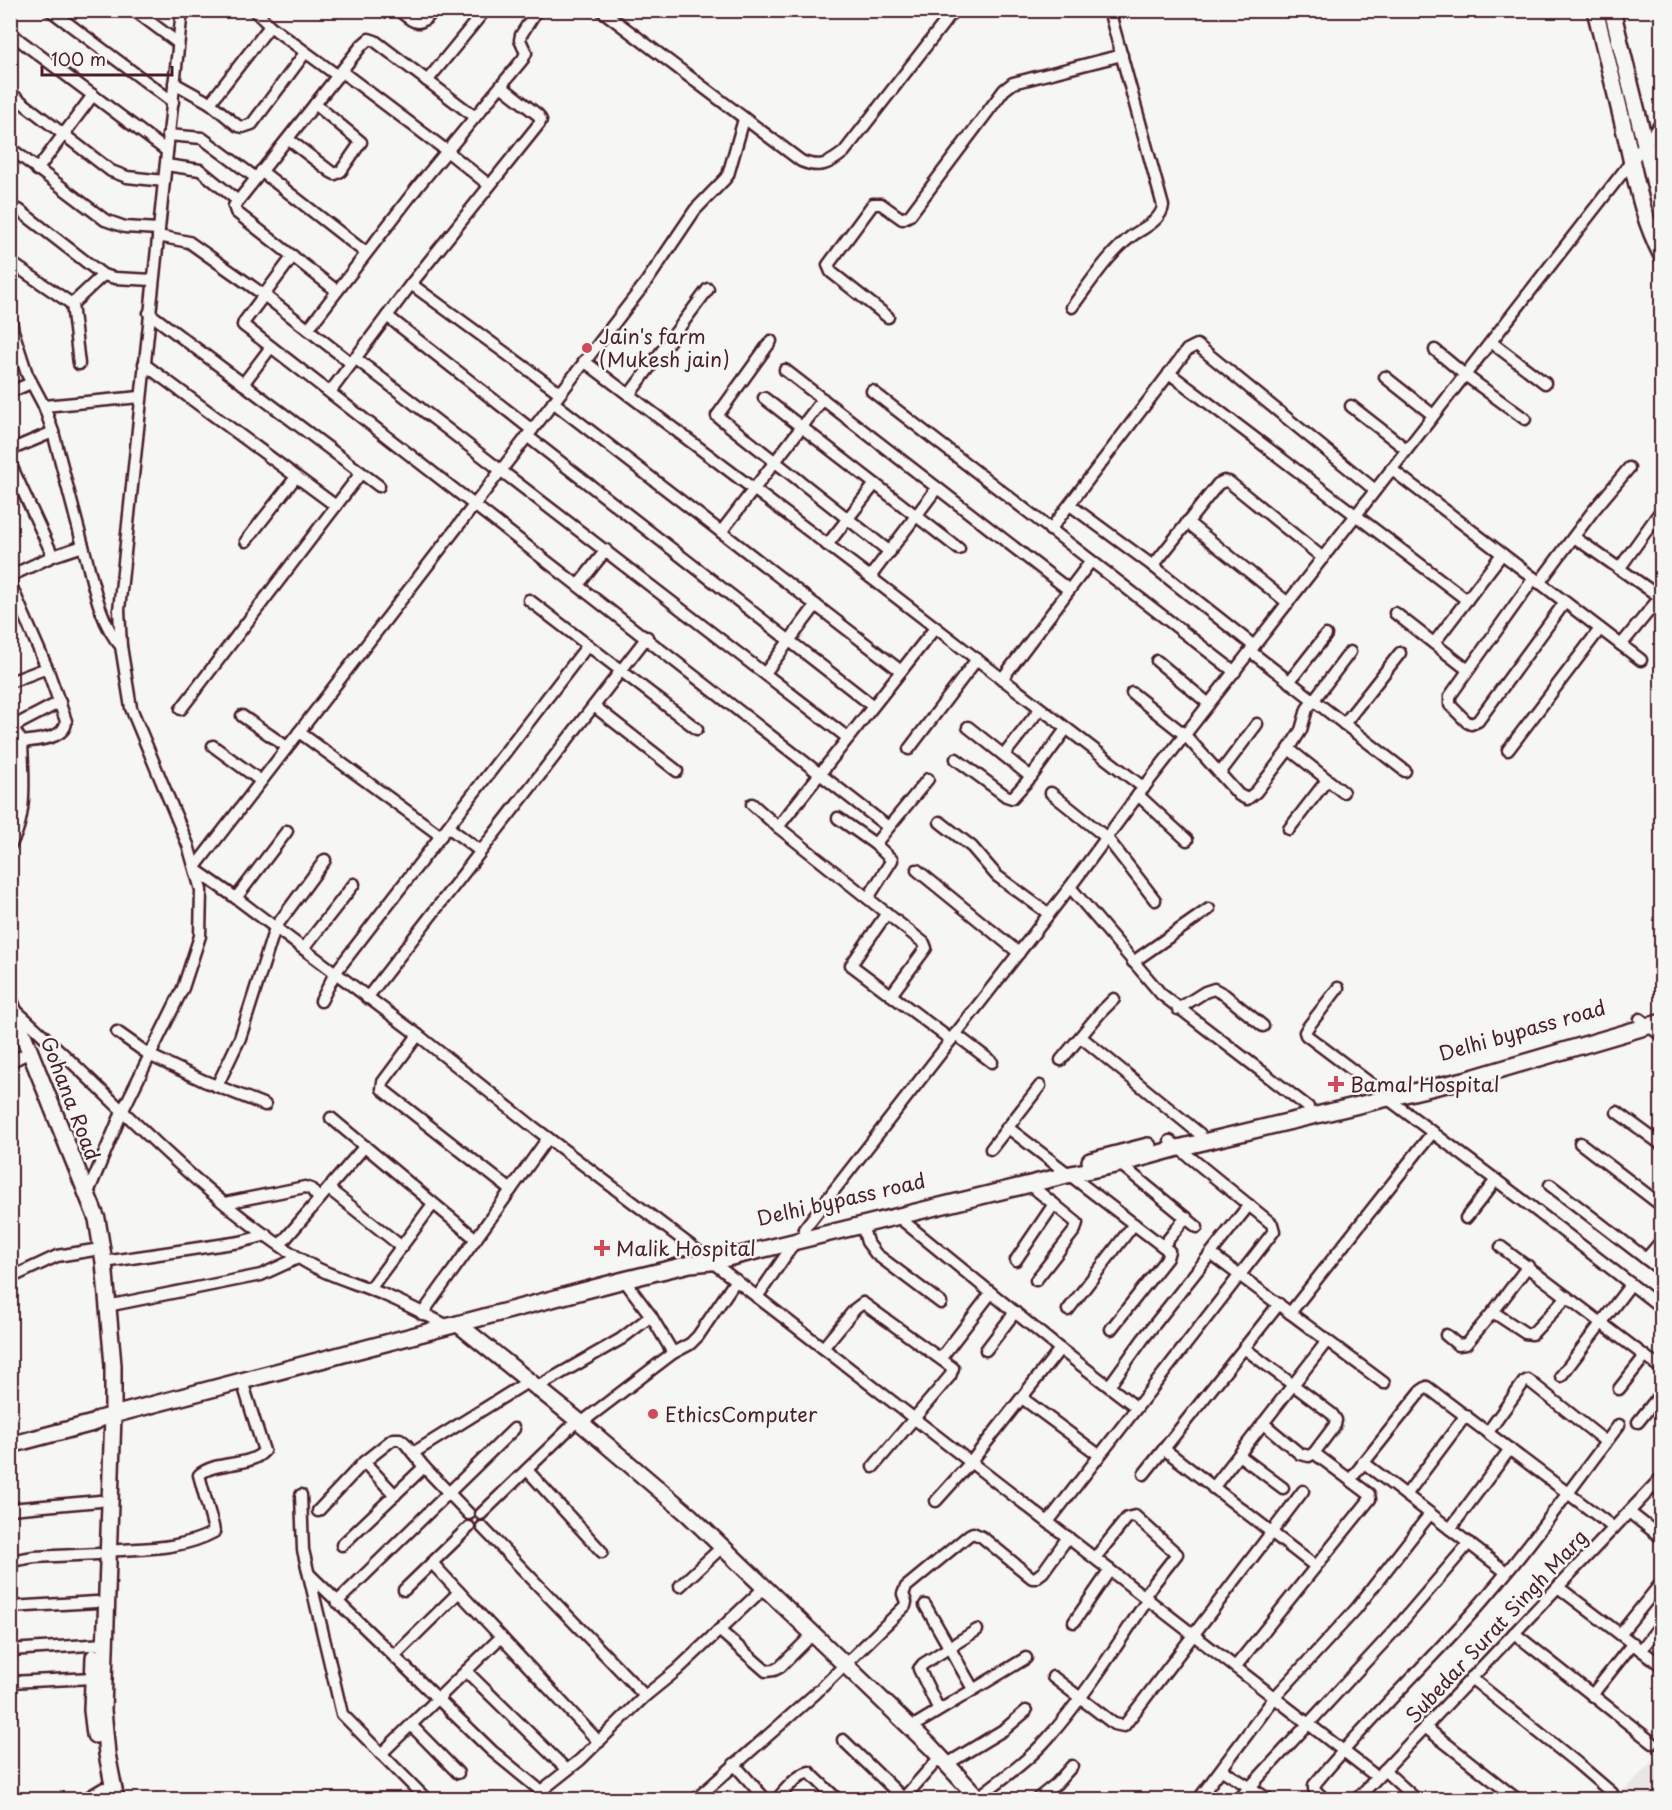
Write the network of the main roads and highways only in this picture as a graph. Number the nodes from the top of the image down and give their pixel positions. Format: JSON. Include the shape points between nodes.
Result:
{"nodes":[{"id":1,"x":1595,"y":10,"type":"edge"},
{"id":2,"x":1612,"y":10,"type":"edge"},
{"id":3,"x":1662,"y":213,"type":"edge"},
{"id":4,"x":1662,"y":256,"type":"edge"},
{"id":5,"x":12,"y":1005,"type":"edge"},
{"id":6,"x":1662,"y":1013,"type":"edge"},
{"id":7,"x":1650,"y":1022,"type":"edge"},
{"id":8,"x":1066,"y":1171,"type":"junction"},
{"id":9,"x":89,"y":1202,"type":"junction"},
{"id":10,"x":707,"y":1258,"type":"junction"},
{"id":11,"x":453,"y":1325,"type":"junction"},
{"id":12,"x":105,"y":1417,"type":"junction"},
{"id":13,"x":10,"y":1436,"type":"edge"},
{"id":14,"x":10,"y":1445,"type":"edge"},
{"id":15,"x":103,"y":1553,"type":"junction"},
{"id":16,"x":100,"y":1644,"type":"junction"},
{"id":17,"x":105,"y":1794,"type":"edge"},
{"id":18,"x":979,"y":1798,"type":"edge"},
{"id":19,"x":116,"y":1800,"type":"edge"}],
"edges":[{"from":1,"to":4,"type":"main road","via":[[1637,194],[1648,230]]},
{"from":2,"to":3,"type":"main road"},
{"from":5,"to":9,"type":"main road","name":"Gohana Road"},
{"from":6,"to":7,"type":"main road","name":"Delhi bypass road"},
{"from":7,"to":8,"type":"main road","name":"Delhi bypass road","via":[[1383,1094]]},
{"from":8,"to":10,"type":"main road","name":"Delhi bypass road","via":[[804,1229]]},
{"from":8,"to":10,"type":"main road","name":"Delhi bypass road","via":[[1029,1184],[795,1242]]},
{"from":9,"to":12,"type":"main road"},
{"from":9,"to":12,"type":"main road","name":"Gohana Road","via":[[98,1219],[113,1365]]},
{"from":10,"to":11,"type":"main road","name":"Delhi bypass road"},
{"from":11,"to":12,"type":"main road"},
{"from":11,"to":18,"type":"main road","via":[[580,1421],[689,1515]]},
{"from":12,"to":13,"type":"main road"},
{"from":12,"to":14,"type":"main road"},
{"from":12,"to":15,"type":"main road"},
{"from":12,"to":15,"type":"main road","via":[[100,1501]]},
{"from":15,"to":16,"type":"main road"},
{"from":15,"to":16,"type":"main road","via":[[96,1602]]},
{"from":16,"to":17,"type":"main road","via":[[92,1710]]},
{"from":16,"to":19,"type":"main road","via":[[107,1754]]}]}
